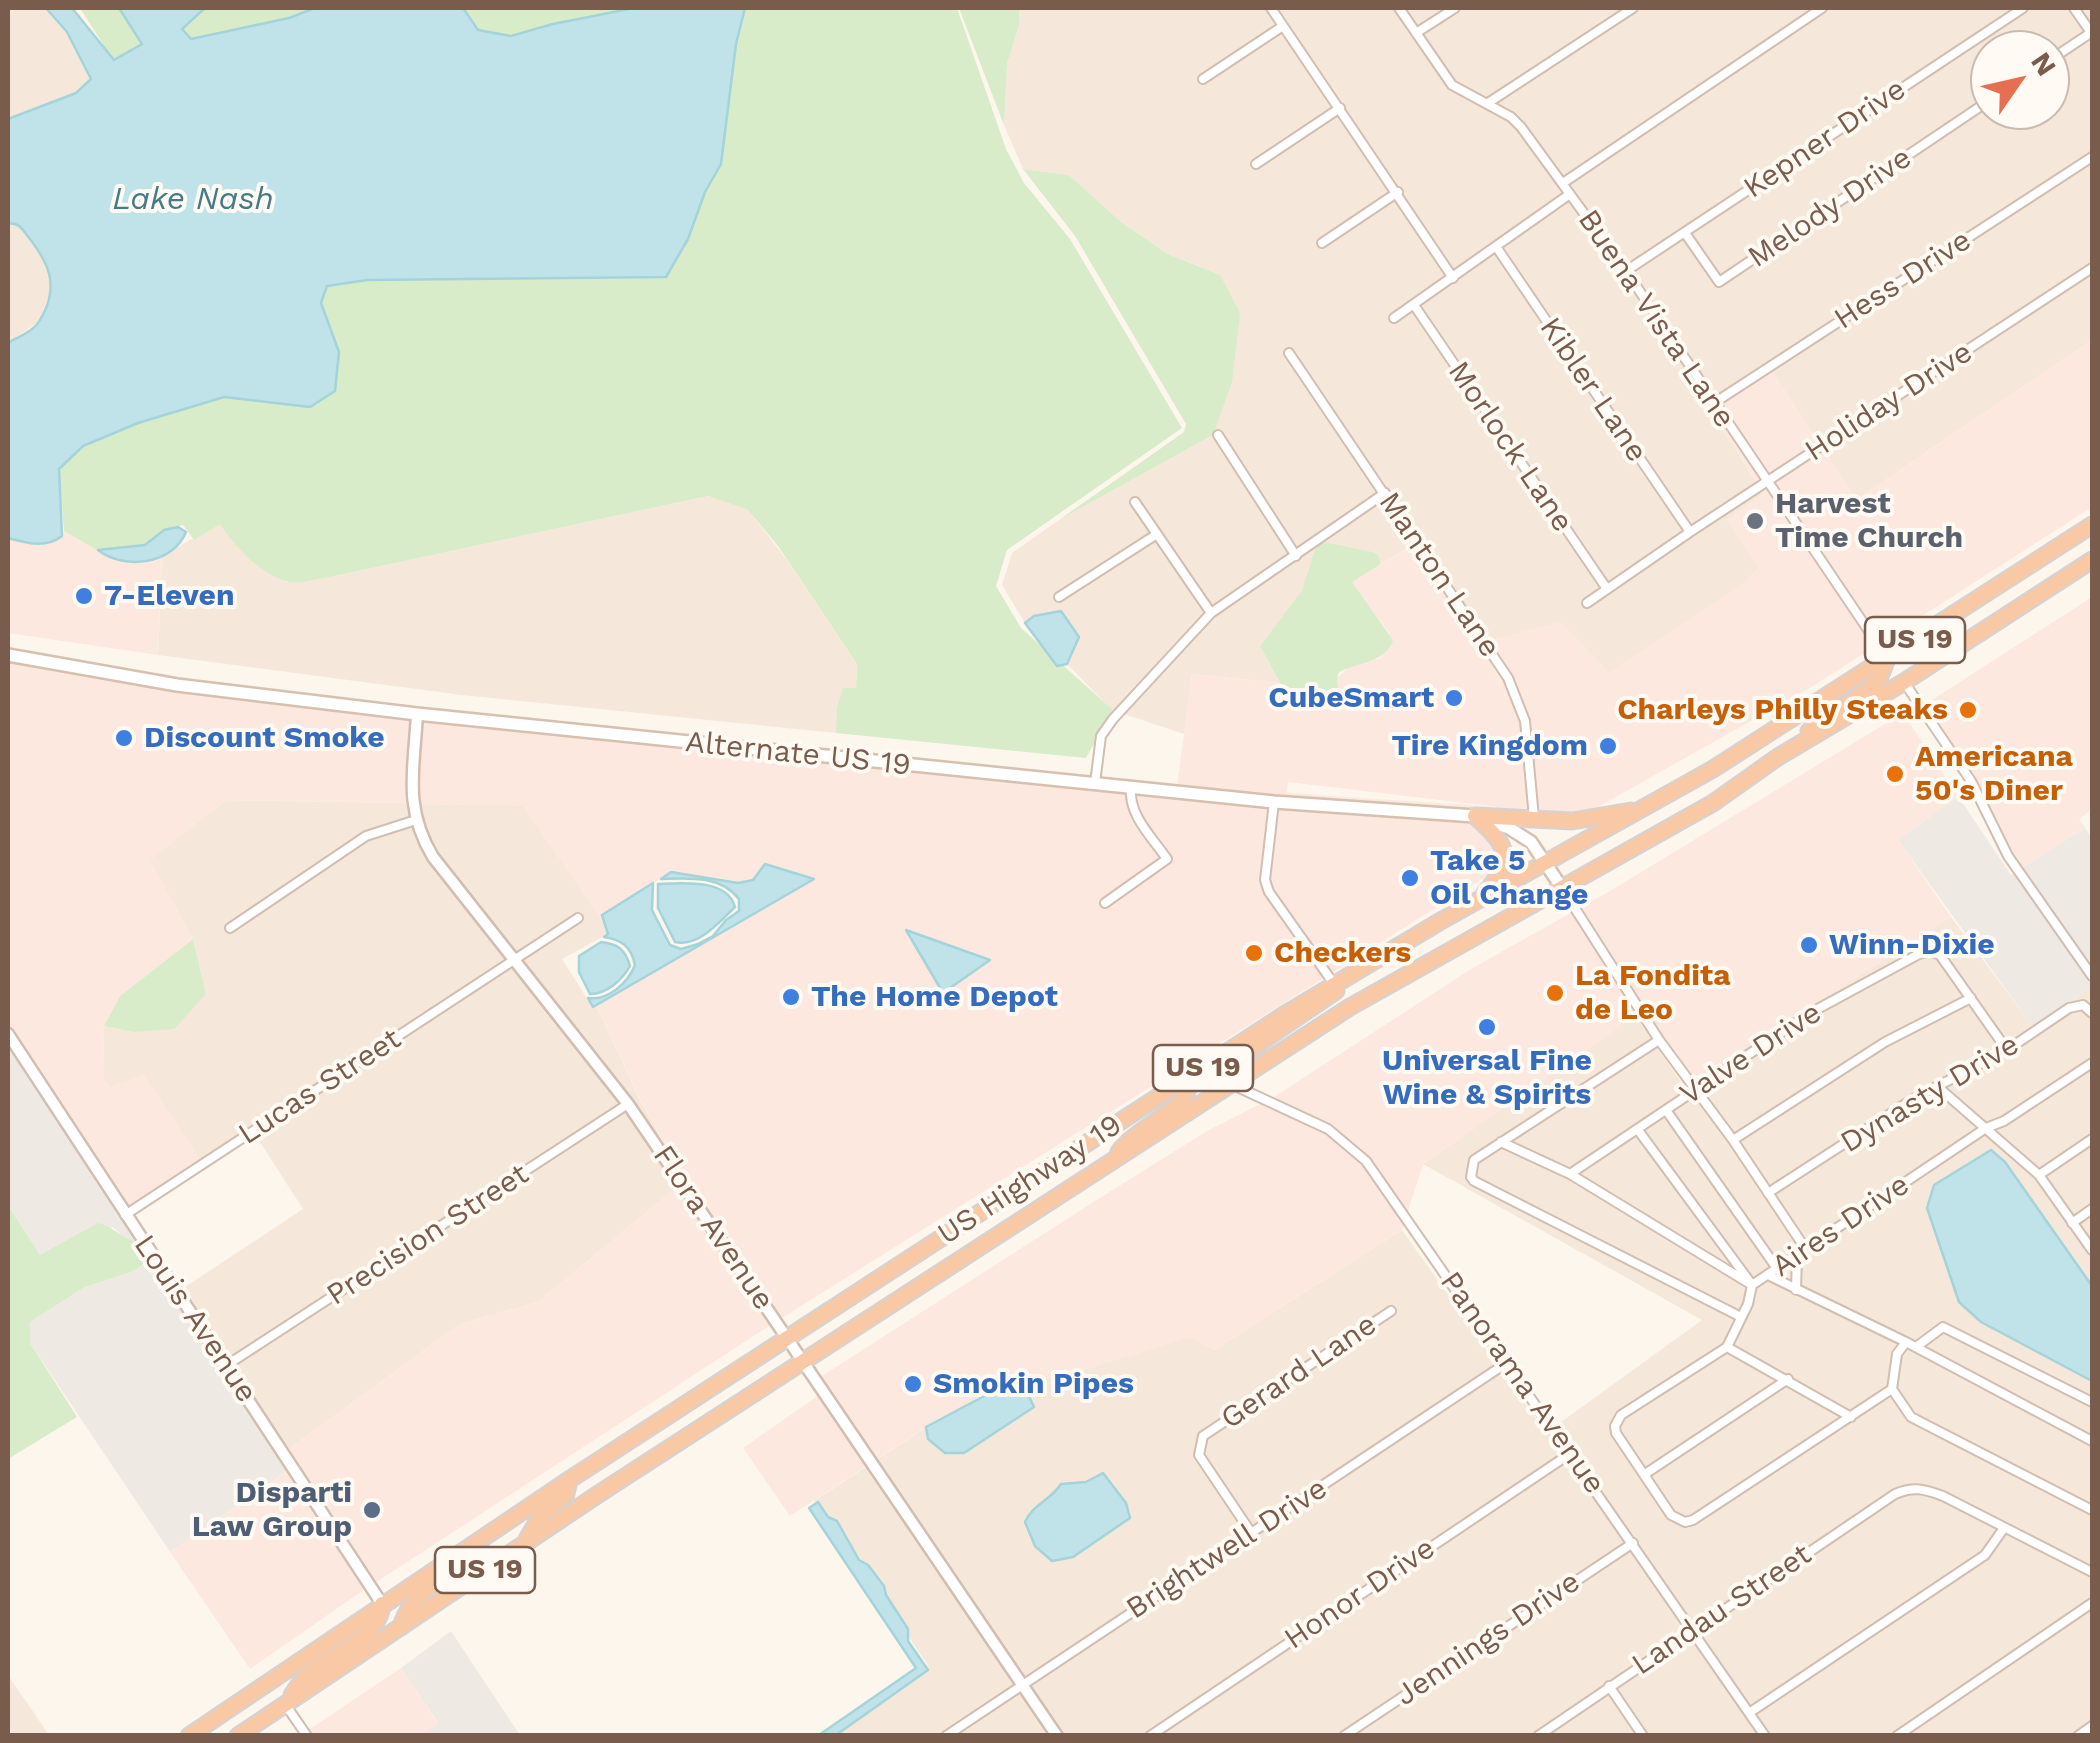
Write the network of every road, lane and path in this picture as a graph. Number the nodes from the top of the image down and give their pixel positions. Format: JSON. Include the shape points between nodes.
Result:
{"nodes":[{"id":1,"x":1271,"y":8,"type":"edge"},
{"id":2,"x":1399,"y":8,"type":"edge"},
{"id":3,"x":1455,"y":8,"type":"edge"},
{"id":4,"x":1633,"y":8,"type":"edge"},
{"id":5,"x":1822,"y":8,"type":"edge"},
{"id":6,"x":2023,"y":8,"type":"edge"},
{"id":7,"x":2074,"y":8,"type":"edge"},
{"id":8,"x":1283,"y":26,"type":"junction"},
{"id":9,"x":1416,"y":33,"type":"junction"},
{"id":10,"x":2092,"y":33,"type":"edge"},
{"id":11,"x":2070,"y":47,"type":"edge"},
{"id":12,"x":1203,"y":79,"type":"dead end"},
{"id":13,"x":1488,"y":103,"type":"junction"},
{"id":14,"x":1340,"y":108,"type":"junction"},
{"id":15,"x":1970,"y":113,"type":"edge"},
{"id":16,"x":2092,"y":157,"type":"edge"},
{"id":17,"x":1256,"y":164,"type":"dead end"},
{"id":18,"x":1563,"y":183,"type":"junction"},
{"id":19,"x":1398,"y":192,"type":"junction"},
{"id":20,"x":1570,"y":194,"type":"junction"},
{"id":21,"x":1685,"y":232,"type":"junction"},
{"id":22,"x":1322,"y":243,"type":"dead end"},
{"id":23,"x":1497,"y":248,"type":"junction"},
{"id":24,"x":2092,"y":268,"type":"edge"},
{"id":25,"x":1626,"y":270,"type":"junction"},
{"id":26,"x":1454,"y":278,"type":"junction"},
{"id":27,"x":1414,"y":304,"type":"junction"},
{"id":28,"x":1394,"y":318,"type":"dead end"},
{"id":29,"x":1290,"y":352,"type":"dead end"},
{"id":30,"x":1714,"y":403,"type":"junction"},
{"id":31,"x":1218,"y":435,"type":"dead end"},
{"id":32,"x":1767,"y":483,"type":"junction"},
{"id":33,"x":1384,"y":494,"type":"junction"},
{"id":34,"x":1136,"y":502,"type":"dead end"},
{"id":35,"x":2092,"y":525,"type":"edge"},
{"id":36,"x":1690,"y":532,"type":"junction"},
{"id":37,"x":1157,"y":534,"type":"junction"},
{"id":38,"x":1296,"y":556,"type":"junction"},
{"id":39,"x":2092,"y":560,"type":"edge"},
{"id":40,"x":1606,"y":590,"type":"junction"},
{"id":41,"x":1059,"y":598,"type":"dead end"},
{"id":42,"x":1587,"y":603,"type":"dead end"},
{"id":43,"x":1212,"y":613,"type":"junction"},
{"id":44,"x":8,"y":655,"type":"edge"},
{"id":45,"x":1887,"y":658,"type":"junction"},
{"id":46,"x":1904,"y":682,"type":"junction"},
{"id":47,"x":417,"y":714,"type":"junction"},
{"id":48,"x":1778,"y":756,"type":"junction"},
{"id":49,"x":1095,"y":783,"type":"junction"},
{"id":50,"x":1132,"y":787,"type":"junction"},
{"id":51,"x":1274,"y":802,"type":"junction"},
{"id":52,"x":1647,"y":808,"type":"junction"},
{"id":53,"x":1476,"y":816,"type":"junction"},
{"id":54,"x":1534,"y":819,"type":"junction"},
{"id":55,"x":416,"y":820,"type":"junction"},
{"id":56,"x":1546,"y":864,"type":"junction"},
{"id":57,"x":1562,"y":888,"type":"junction"},
{"id":58,"x":1478,"y":901,"type":"junction"},
{"id":59,"x":1105,"y":904,"type":"dead end"},
{"id":60,"x":578,"y":918,"type":"dead end"},
{"id":61,"x":230,"y":928,"type":"dead end"},
{"id":62,"x":515,"y":958,"type":"junction"},
{"id":63,"x":1367,"y":964,"type":"junction"},
{"id":64,"x":2092,"y":976,"type":"edge"},
{"id":65,"x":1334,"y":984,"type":"junction"},
{"id":66,"x":1971,"y":998,"type":"junction"},
{"id":67,"x":2092,"y":1012,"type":"edge"},
{"id":68,"x":8,"y":1034,"type":"edge"},
{"id":69,"x":1659,"y":1040,"type":"junction"},
{"id":70,"x":2007,"y":1050,"type":"junction"},
{"id":71,"x":2092,"y":1063,"type":"edge"},
{"id":72,"x":1184,"y":1081,"type":"junction"},
{"id":73,"x":1231,"y":1084,"type":"junction"},
{"id":74,"x":1938,"y":1087,"type":"junction"},
{"id":75,"x":1695,"y":1090,"type":"junction"},
{"id":76,"x":628,"y":1104,"type":"junction"},
{"id":77,"x":1666,"y":1110,"type":"junction"},
{"id":78,"x":1986,"y":1128,"type":"junction"},
{"id":79,"x":1638,"y":1130,"type":"junction"},
{"id":80,"x":2092,"y":1139,"type":"edge"},
{"id":81,"x":1733,"y":1140,"type":"junction"},
{"id":82,"x":1501,"y":1142,"type":"junction"},
{"id":83,"x":1112,"y":1161,"type":"junction"},
{"id":84,"x":1570,"y":1174,"type":"junction"},
{"id":85,"x":2039,"y":1175,"type":"junction"},
{"id":86,"x":1768,"y":1193,"type":"junction"},
{"id":87,"x":2092,"y":1209,"type":"edge"},
{"id":88,"x":126,"y":1215,"type":"junction"},
{"id":89,"x":2072,"y":1223,"type":"junction"},
{"id":90,"x":2092,"y":1250,"type":"edge"},
{"id":91,"x":1801,"y":1251,"type":"junction"},
{"id":92,"x":1776,"y":1267,"type":"junction"},
{"id":93,"x":1770,"y":1276,"type":"junction"},
{"id":94,"x":1752,"y":1286,"type":"junction"},
{"id":95,"x":1796,"y":1290,"type":"junction"},
{"id":96,"x":1391,"y":1311,"type":"dead end"},
{"id":97,"x":1741,"y":1317,"type":"junction"},
{"id":98,"x":788,"y":1337,"type":"junction"},
{"id":99,"x":1906,"y":1342,"type":"junction"},
{"id":100,"x":1727,"y":1347,"type":"junction"},
{"id":101,"x":1916,"y":1347,"type":"junction"},
{"id":102,"x":804,"y":1361,"type":"junction"},
{"id":103,"x":1508,"y":1362,"type":"junction"},
{"id":104,"x":228,"y":1366,"type":"junction"},
{"id":105,"x":1788,"y":1380,"type":"junction"},
{"id":106,"x":1892,"y":1389,"type":"junction"},
{"id":107,"x":2092,"y":1402,"type":"edge"},
{"id":108,"x":1851,"y":1417,"type":"junction"},
{"id":109,"x":2092,"y":1441,"type":"edge"},
{"id":110,"x":1571,"y":1453,"type":"junction"},
{"id":111,"x":1645,"y":1474,"type":"junction"},
{"id":112,"x":569,"y":1480,"type":"junction"},
{"id":113,"x":2092,"y":1510,"type":"edge"},
{"id":114,"x":2004,"y":1528,"type":"junction"},
{"id":115,"x":1252,"y":1534,"type":"junction"},
{"id":116,"x":1633,"y":1542,"type":"junction"},
{"id":117,"x":524,"y":1544,"type":"junction"},
{"id":118,"x":461,"y":1552,"type":"junction"},
{"id":119,"x":2092,"y":1572,"type":"edge"},
{"id":120,"x":2092,"y":1603,"type":"edge"},
{"id":121,"x":382,"y":1604,"type":"junction"},
{"id":122,"x":401,"y":1626,"type":"junction"},
{"id":123,"x":1692,"y":1628,"type":"junction"},
{"id":124,"x":1022,"y":1684,"type":"junction"},
{"id":125,"x":1610,"y":1686,"type":"junction"},
{"id":126,"x":286,"y":1704,"type":"junction"},
{"id":127,"x":1749,"y":1713,"type":"junction"},
{"id":128,"x":2092,"y":1726,"type":"edge"},
{"id":129,"x":188,"y":1736,"type":"edge"},
{"id":130,"x":238,"y":1736,"type":"edge"},
{"id":131,"x":307,"y":1736,"type":"edge"},
{"id":132,"x":946,"y":1736,"type":"edge"},
{"id":133,"x":1057,"y":1736,"type":"edge"},
{"id":134,"x":1150,"y":1736,"type":"edge"},
{"id":135,"x":1344,"y":1736,"type":"edge"},
{"id":136,"x":1538,"y":1736,"type":"edge"},
{"id":137,"x":1643,"y":1736,"type":"edge"},
{"id":138,"x":1765,"y":1736,"type":"edge"},
{"id":139,"x":1897,"y":1736,"type":"edge"},
{"id":140,"x":2078,"y":1736,"type":"edge"}],
"edges":[{"from":1,"to":8,"type":"street"},
{"from":2,"to":9,"type":"street","name":"Buena Vista Lane"},
{"from":3,"to":9,"type":"street"},
{"from":4,"to":13,"type":"street"},
{"from":5,"to":18,"type":"street"},
{"from":6,"to":21,"type":"street","name":"Kepner Drive"},
{"from":7,"to":10,"type":"street"},
{"from":8,"to":12,"type":"street"},
{"from":8,"to":14,"type":"street"},
{"from":9,"to":13,"type":"street","name":"Buena Vista Lane","via":[[1452,85]]},
{"from":10,"to":11,"type":"street"},
{"from":13,"to":18,"type":"street","name":"Buena Vista Lane","via":[[1521,127]]},
{"from":14,"to":17,"type":"street"},
{"from":14,"to":19,"type":"street"},
{"from":15,"to":21,"type":"street","name":"Melody Drive","via":[[1719,282]]},
{"from":16,"to":30,"type":"street","name":"Hess Drive"},
{"from":18,"to":20,"type":"street","name":"Buena Vista Lane"},
{"from":19,"to":22,"type":"street"},
{"from":19,"to":26,"type":"street"},
{"from":20,"to":23,"type":"street"},
{"from":20,"to":25,"type":"street","name":"Buena Vista Lane"},
{"from":21,"to":25,"type":"street","name":"Kepner Drive"},
{"from":23,"to":26,"type":"street"},
{"from":23,"to":36,"type":"street","name":"Kibler Lane"},
{"from":24,"to":32,"type":"street","name":"Holiday Drive"},
{"from":25,"to":30,"type":"street","name":"Buena Vista Lane"},
{"from":26,"to":27,"type":"street"},
{"from":27,"to":28,"type":"street"},
{"from":27,"to":40,"type":"street","name":"Morlock Lane"},
{"from":29,"to":33,"type":"street","name":"Manton Lane"},
{"from":30,"to":32,"type":"street","name":"Buena Vista Lane"},
{"from":31,"to":38,"type":"street"},
{"from":32,"to":36,"type":"street","name":"Holiday Drive"},
{"from":32,"to":45,"type":"street","name":"Buena Vista Lane"},
{"from":33,"to":38,"type":"street"},
{"from":33,"to":54,"type":"street","name":"Manton Lane","via":[[1516,695]]},
{"from":34,"to":37,"type":"street"},
{"from":35,"to":45,"type":"highway","name":"US Highway 19","number":"US 19"},
{"from":36,"to":40,"type":"street","name":"Holiday Drive"},
{"from":37,"to":41,"type":"street"},
{"from":37,"to":43,"type":"street"},
{"from":38,"to":43,"type":"street"},
{"from":39,"to":46,"type":"highway","name":"US Highway 19","number":"US 19"},
{"from":40,"to":42,"type":"street","name":"Holiday Drive"},
{"from":43,"to":49,"type":"street","via":[[1101,736]]},
{"from":44,"to":47,"type":"main road","name":"Alternate US 19","via":[[177,685]]},
{"from":45,"to":48,"type":"highway","via":[[1871,687]]},
{"from":45,"to":52,"type":"highway","name":"US Highway 19","number":"US 19"},
{"from":46,"to":48,"type":"highway","name":"US Highway 19","number":"US 19"},
{"from":46,"to":64,"type":"street","via":[[1971,782],[2008,856]]},
{"from":47,"to":49,"type":"main road","name":"Alternate US 19"},
{"from":47,"to":55,"type":"street","name":"Flora Avenue"},
{"from":48,"to":57,"type":"highway","name":"US Highway 19","number":"US 19","via":[[1713,802]]},
{"from":49,"to":50,"type":"main road","name":"Alternate US 19"},
{"from":50,"to":51,"type":"main road","name":"Alternate US 19"},
{"from":50,"to":59,"type":"street","via":[[1135,813],[1167,859]]},
{"from":51,"to":53,"type":"main road","name":"Alternate US 19"},
{"from":51,"to":65,"type":"street","via":[[1269,892]]},
{"from":52,"to":54,"type":"highway","via":[[1595,819]]},
{"from":52,"to":56,"type":"highway","name":"US Highway 19","number":"US 19"},
{"from":53,"to":54,"type":"highway"},
{"from":53,"to":56,"type":"main road","name":"Alternate US 19","via":[[1523,836]]},
{"from":53,"to":58,"type":"highway","via":[[1498,838],[1505,860]]},
{"from":55,"to":61,"type":"street","via":[[366,836]]},
{"from":55,"to":62,"type":"street","name":"Flora Avenue","via":[[433,857]]},
{"from":56,"to":57,"type":"main road","name":"Alternate US 19"},
{"from":56,"to":58,"type":"highway","name":"US Highway 19","number":"US 19"},
{"from":57,"to":69,"type":"street"},
{"from":57,"to":73,"type":"highway","name":"US Highway 19","number":"US 19","via":[[1398,978]]},
{"from":58,"to":63,"type":"highway","name":"US Highway 19","number":"US 19"},
{"from":60,"to":62,"type":"street","name":"Lucas Street"},
{"from":62,"to":76,"type":"street","name":"Flora Avenue"},
{"from":62,"to":88,"type":"street","name":"Lucas Street"},
{"from":63,"to":65,"type":"highway","name":"US Highway 19","number":"US 19"},
{"from":63,"to":73,"type":"highway","via":[[1236,1058]]},
{"from":65,"to":72,"type":"highway","name":"US Highway 19","number":"US 19"},
{"from":66,"to":70,"type":"street"},
{"from":66,"to":75,"type":"street","name":"Valve Drive","via":[[1940,955],[1919,954],[1812,1012]]},
{"from":66,"to":81,"type":"street","via":[[1885,1042]]},
{"from":67,"to":70,"type":"street","name":"Dynasty Drive","via":[[2082,1005],[2069,1008]]},
{"from":68,"to":88,"type":"street","name":"Louis Avenue"},
{"from":69,"to":75,"type":"street"},
{"from":69,"to":82,"type":"street"},
{"from":70,"to":74,"type":"street","name":"Dynasty Drive"},
{"from":71,"to":78,"type":"street","name":"Aires Drive"},
{"from":72,"to":83,"type":"highway","via":[[1183,1101],[1130,1136]]},
{"from":72,"to":98,"type":"highway","name":"US Highway 19","number":"US 19"},
{"from":73,"to":83,"type":"highway","name":"US Highway 19","number":"US 19"},
{"from":73,"to":103,"type":"street","name":"Panorama Avenue","via":[[1352,1147]]},
{"from":74,"to":78,"type":"street"},
{"from":74,"to":86,"type":"street","name":"Dynasty Drive"},
{"from":75,"to":77,"type":"street","name":"Valve Drive"},
{"from":75,"to":81,"type":"street"},
{"from":76,"to":98,"type":"street","name":"Flora Avenue"},
{"from":76,"to":104,"type":"street","name":"Precision Street"},
{"from":77,"to":79,"type":"street","name":"Valve Drive"},
{"from":77,"to":92,"type":"street"},
{"from":78,"to":85,"type":"street"},
{"from":78,"to":91,"type":"street","name":"Aires Drive"},
{"from":79,"to":84,"type":"street","name":"Valve Drive"},
{"from":79,"to":94,"type":"street"},
{"from":80,"to":85,"type":"street"},
{"from":81,"to":86,"type":"street"},
{"from":82,"to":84,"type":"street"},
{"from":82,"to":97,"type":"street","via":[[1474,1160],[1474,1181]]},
{"from":83,"to":102,"type":"highway","name":"US Highway 19","number":"US 19"},
{"from":84,"to":94,"type":"street"},
{"from":85,"to":89,"type":"street"},
{"from":86,"to":91,"type":"street"},
{"from":87,"to":89,"type":"street"},
{"from":88,"to":104,"type":"street","name":"Louis Avenue"},
{"from":89,"to":90,"type":"street"},
{"from":91,"to":92,"type":"street","name":"Aires Drive"},
{"from":91,"to":95,"type":"street"},
{"from":92,"to":93,"type":"street","name":"Aires Drive"},
{"from":93,"to":94,"type":"street","name":"Aires Drive"},
{"from":93,"to":95,"type":"street"},
{"from":94,"to":97,"type":"street","name":"Aires Drive"},
{"from":95,"to":99,"type":"street"},
{"from":96,"to":115,"type":"street","name":"Gerard Lane","via":[[1202,1436],[1199,1455]]},
{"from":97,"to":100,"type":"street","name":"Aires Drive"},
{"from":98,"to":102,"type":"street","name":"Flora Avenue"},
{"from":98,"to":112,"type":"highway","name":"US Highway 19","number":"US 19"},
{"from":99,"to":101,"type":"street"},
{"from":99,"to":106,"type":"street","via":[[1897,1354]]},
{"from":100,"to":105,"type":"street"},
{"from":100,"to":111,"type":"street","via":[[1620,1415],[1616,1433]]},
{"from":101,"to":107,"type":"street","via":[[1943,1327]]},
{"from":101,"to":109,"type":"street"},
{"from":102,"to":117,"type":"highway","name":"US Highway 19","number":"US 19"},
{"from":102,"to":124,"type":"street","name":"Flora Avenue"},
{"from":103,"to":110,"type":"street","name":"Panorama Avenue"},
{"from":103,"to":115,"type":"street","name":"Brightwell Drive"},
{"from":104,"to":121,"type":"street","name":"Louis Avenue"},
{"from":105,"to":108,"type":"street"},
{"from":105,"to":111,"type":"street"},
{"from":106,"to":108,"type":"street"},
{"from":106,"to":113,"type":"street","via":[[1911,1417]]},
{"from":108,"to":111,"type":"street","via":[[1693,1520],[1671,1515]]},
{"from":110,"to":116,"type":"street","name":"Panorama Avenue"},
{"from":110,"to":134,"type":"street","name":"Honor Drive"},
{"from":112,"to":117,"type":"highway","via":[[566,1494],[540,1517]]},
{"from":112,"to":118,"type":"highway","name":"US Highway 19","number":"US 19"},
{"from":114,"to":119,"type":"street"},
{"from":114,"to":123,"type":"street","name":"Landau Street","via":[[1943,1496],[1908,1488]]},
{"from":114,"to":127,"type":"street","via":[[1986,1555]]},
{"from":115,"to":124,"type":"street","name":"Brightwell Drive"},
{"from":116,"to":123,"type":"street","name":"Panorama Avenue"},
{"from":116,"to":135,"type":"street","name":"Jennings Drive"},
{"from":117,"to":122,"type":"highway","name":"US Highway 19","number":"US 19"},
{"from":118,"to":121,"type":"highway","name":"US Highway 19","number":"US 19"},
{"from":118,"to":122,"type":"highway","via":[[445,1576],[406,1608]]},
{"from":120,"to":139,"type":"street"},
{"from":121,"to":126,"type":"highway","via":[[373,1627],[305,1676]]},
{"from":121,"to":129,"type":"highway","name":"US Highway 19","number":"US 19"},
{"from":122,"to":126,"type":"highway","name":"US Highway 19","number":"US 19"},
{"from":123,"to":125,"type":"street","name":"Landau Street"},
{"from":123,"to":127,"type":"street","name":"Panorama Avenue"},
{"from":124,"to":132,"type":"street","name":"Brightwell Drive"},
{"from":124,"to":133,"type":"street","name":"Flora Avenue"},
{"from":125,"to":136,"type":"street","name":"Landau Street"},
{"from":125,"to":137,"type":"street"},
{"from":126,"to":130,"type":"highway","name":"US Highway 19","number":"US 19"},
{"from":126,"to":131,"type":"street"},
{"from":127,"to":138,"type":"street","name":"Panorama Avenue"},
{"from":128,"to":140,"type":"street"}]}
